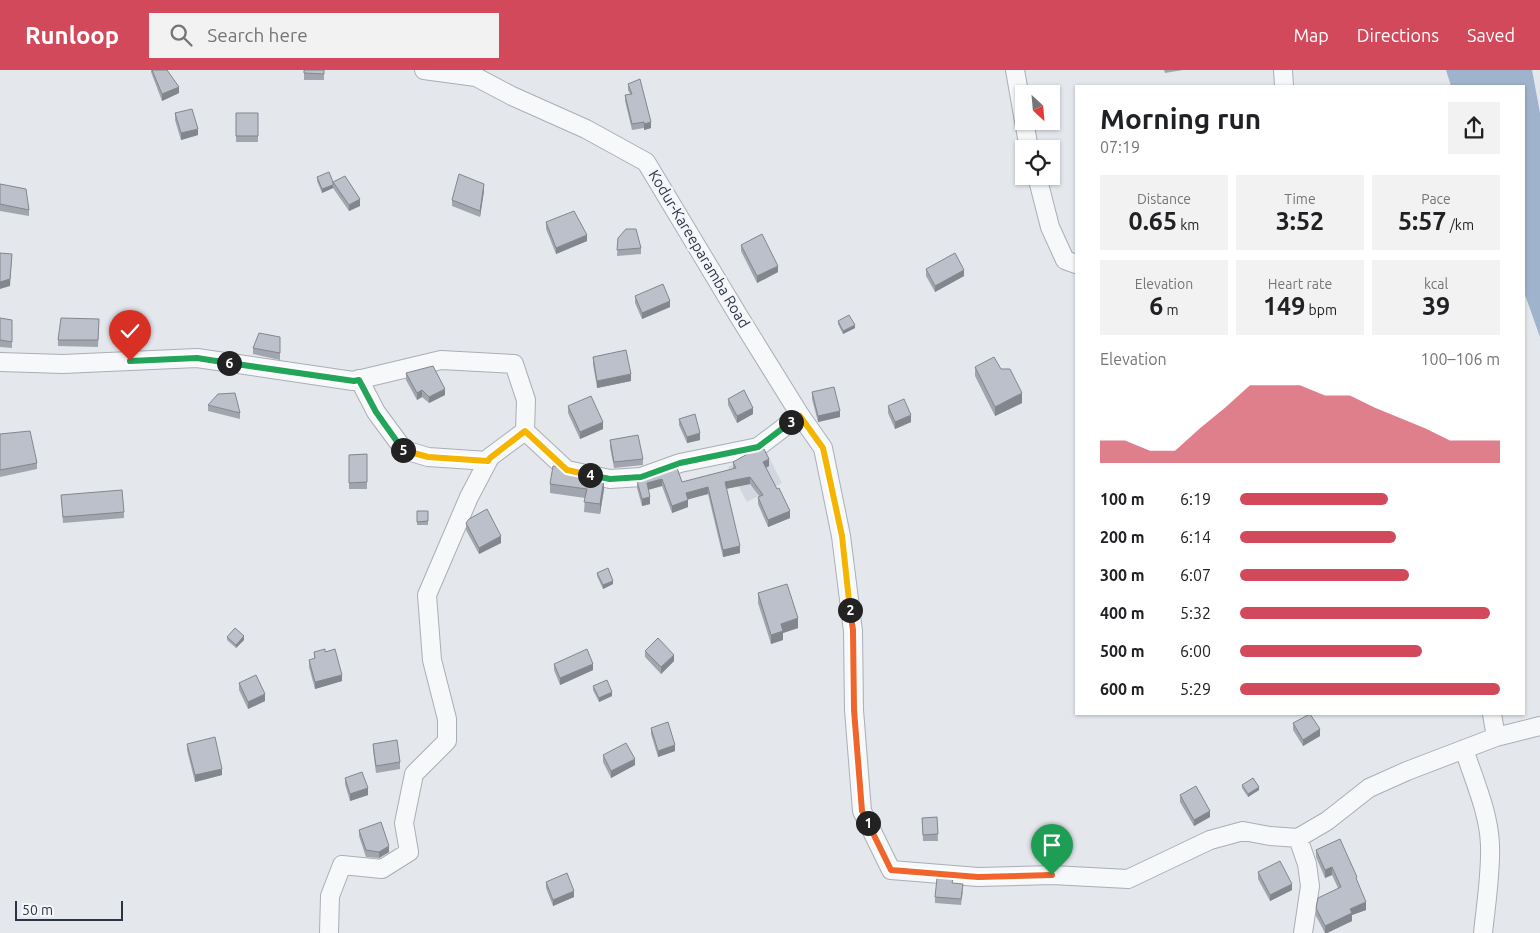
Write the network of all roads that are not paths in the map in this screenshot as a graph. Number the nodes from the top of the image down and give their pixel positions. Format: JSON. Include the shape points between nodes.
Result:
{"nodes":[{"id":1,"x":424,"y":70,"type":"edge"},
{"id":2,"x":1015,"y":70,"type":"edge"},
{"id":3,"x":1283,"y":70,"type":"edge"},
{"id":4,"x":480,"y":73,"type":"edge"},
{"id":5,"x":1018,"y":85,"type":"edge"},
{"id":6,"x":1284,"y":85,"type":"edge"},
{"id":7,"x":1039,"y":185,"type":"edge"},
{"id":8,"x":1075,"y":264,"type":"edge"},
{"id":9,"x":0,"y":362,"type":"edge"},
{"id":10,"x":359,"y":380,"type":"junction"},
{"id":11,"x":800,"y":416,"type":"junction"},
{"id":12,"x":525,"y":431,"type":"junction"},
{"id":13,"x":488,"y":461,"type":"junction"},
{"id":14,"x":1492,"y":715,"type":"edge"},
{"id":15,"x":1540,"y":726,"type":"edge"},
{"id":16,"x":1496,"y":737,"type":"junction"},
{"id":17,"x":1464,"y":749,"type":"junction"},
{"id":18,"x":1298,"y":838,"type":"junction"},
{"id":19,"x":329,"y":933,"type":"edge"},
{"id":20,"x":1302,"y":933,"type":"edge"},
{"id":21,"x":1483,"y":933,"type":"edge"}],
"edges":[{"from":1,"to":4,"type":"street","name":"Kodur-Kareeparamba Road"},
{"from":2,"to":5,"type":"street"},
{"from":3,"to":6,"type":"street"},
{"from":4,"to":11,"type":"street","name":"Kodur-Kareeparamba Road","via":[[512,96],[586,129],[646,162]]},
{"from":7,"to":8,"type":"street","via":[[1050,227],[1065,260]]},
{"from":9,"to":10,"type":"street","via":[[63,364],[197,358]]},
{"from":10,"to":12,"type":"street","via":[[442,360],[514,364],[526,400]]},
{"from":10,"to":13,"type":"street","via":[[376,412],[404,450],[428,457]]},
{"from":11,"to":12,"type":"street","via":[[758,447],[680,463],[641,477],[610,479],[567,470]]},
{"from":11,"to":18,"type":"street","name":"Kodur-Kareeparamba Road","via":[[823,448],[842,536],[853,630],[854,710],[862,811],[891,870],[978,877],[1052,875],[1128,879],[1210,840],[1243,831]]},
{"from":12,"to":13,"type":"street"},
{"from":13,"to":19,"type":"street","via":[[469,497],[428,595],[432,660],[447,719],[447,741],[414,774],[404,823],[409,852],[382,869],[342,865],[330,896]]},
{"from":14,"to":16,"type":"street"},
{"from":15,"to":16,"type":"street"},
{"from":16,"to":17,"type":"street"},
{"from":17,"to":18,"type":"street","via":[[1369,788],[1327,821]]},
{"from":17,"to":21,"type":"street","via":[[1485,815],[1490,844]]},
{"from":18,"to":20,"type":"street","via":[[1310,886]]}]}
